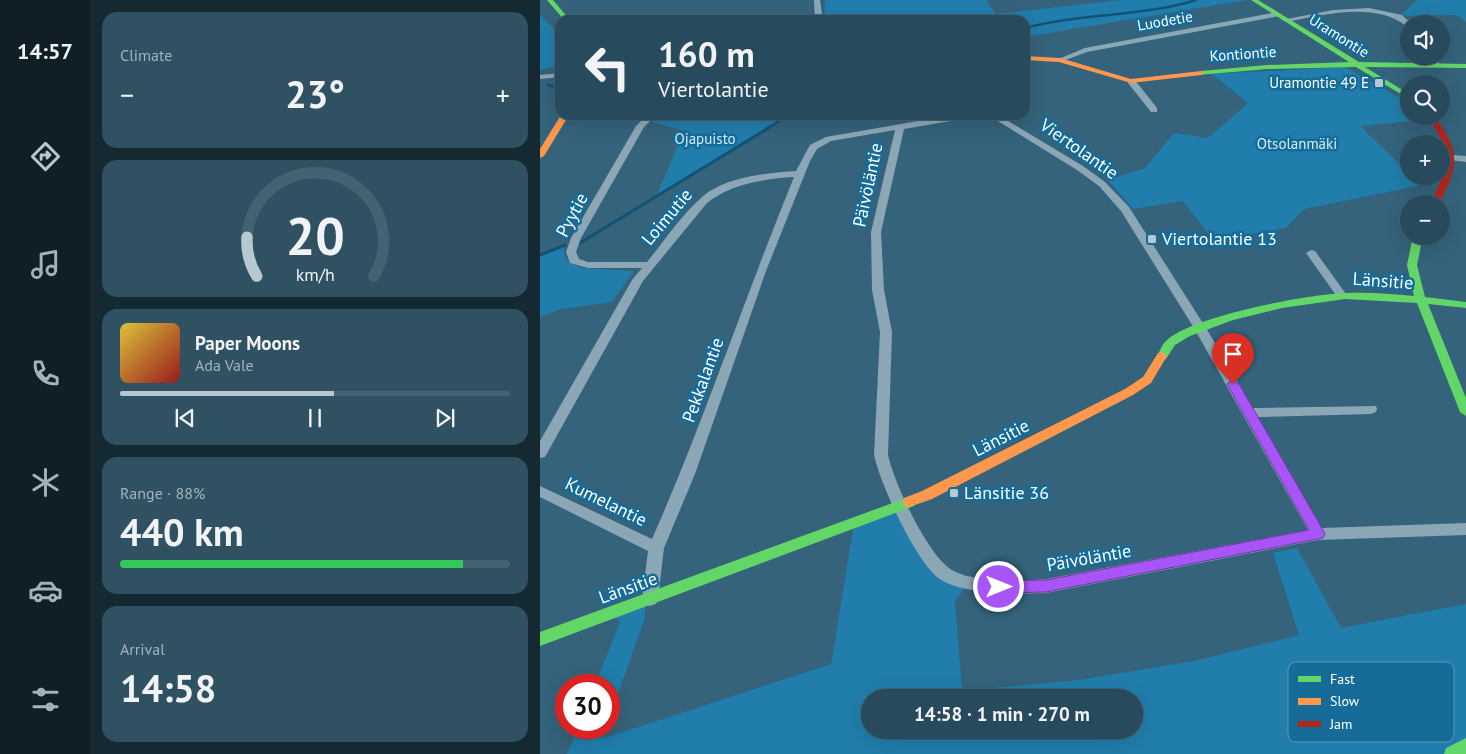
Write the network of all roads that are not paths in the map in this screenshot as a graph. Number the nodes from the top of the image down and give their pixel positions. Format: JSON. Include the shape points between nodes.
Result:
{"nodes":[{"id":1,"x":550,"y":0,"type":"edge"},
{"id":2,"x":817,"y":0,"type":"edge"},
{"id":3,"x":1254,"y":0,"type":"edge"},
{"id":4,"x":563,"y":15,"type":"edge"},
{"id":5,"x":818,"y":15,"type":"edge"},
{"id":6,"x":1400,"y":15,"type":"edge"},
{"id":7,"x":1282,"y":17,"type":"junction"},
{"id":8,"x":1030,"y":58,"type":"edge"},
{"id":9,"x":1060,"y":60,"type":"junction"},
{"id":10,"x":1400,"y":61,"type":"edge"},
{"id":11,"x":1355,"y":63,"type":"junction"},
{"id":12,"x":1450,"y":63,"type":"edge"},
{"id":13,"x":1466,"y":66,"type":"edge"},
{"id":14,"x":555,"y":76,"type":"edge"},
{"id":15,"x":540,"y":77,"type":"edge"},
{"id":16,"x":1131,"y":81,"type":"junction"},
{"id":17,"x":1400,"y":91,"type":"edge"},
{"id":18,"x":1154,"y":110,"type":"dead end"},
{"id":19,"x":562,"y":120,"type":"edge"},
{"id":20,"x":568,"y":120,"type":"edge"},
{"id":21,"x":942,"y":120,"type":"edge"},
{"id":22,"x":1001,"y":120,"type":"edge"},
{"id":23,"x":646,"y":121,"type":"dead end"},
{"id":24,"x":1438,"y":125,"type":"edge"},
{"id":25,"x":900,"y":128,"type":"junction"},
{"id":26,"x":548,"y":144,"type":"junction"},
{"id":27,"x":540,"y":156,"type":"edge"},
{"id":28,"x":1453,"y":158,"type":"junction"},
{"id":29,"x":1466,"y":159,"type":"edge"},
{"id":30,"x":799,"y":174,"type":"junction"},
{"id":31,"x":1439,"y":195,"type":"edge"},
{"id":32,"x":1416,"y":245,"type":"edge"},
{"id":33,"x":1311,"y":253,"type":"dead end"},
{"id":34,"x":650,"y":265,"type":"junction"},
{"id":35,"x":1342,"y":296,"type":"junction"},
{"id":36,"x":1420,"y":301,"type":"junction"},
{"id":37,"x":1466,"y":305,"type":"edge"},
{"id":38,"x":1200,"y":328,"type":"junction"},
{"id":39,"x":1371,"y":409,"type":"dead end"},
{"id":40,"x":1466,"y":412,"type":"edge"},
{"id":41,"x":1250,"y":413,"type":"junction"},
{"id":42,"x":540,"y":454,"type":"edge"},
{"id":43,"x":540,"y":491,"type":"edge"},
{"id":44,"x":899,"y":506,"type":"junction"},
{"id":45,"x":1466,"y":529,"type":"edge"},
{"id":46,"x":1318,"y":534,"type":"junction"},
{"id":47,"x":656,"y":548,"type":"junction"},
{"id":48,"x":650,"y":599,"type":"junction"},
{"id":49,"x":540,"y":639,"type":"edge"},
{"id":50,"x":1466,"y":746,"type":"edge"},
{"id":51,"x":1452,"y":754,"type":"edge"}],
"edges":[{"from":1,"to":4,"type":"street"},
{"from":2,"to":5,"type":"street"},
{"from":3,"to":7,"type":"street","name":"Uramontie"},
{"from":6,"to":7,"type":"street","name":"Luodetie","via":[[1367,7]]},
{"from":7,"to":9,"type":"street","name":"Luodetie","via":[[1085,50]]},
{"from":7,"to":11,"type":"street","name":"Uramontie"},
{"from":8,"to":9,"type":"street","name":"Kontiontie"},
{"from":9,"to":16,"type":"street","name":"Kontiontie"},
{"from":10,"to":11,"type":"street","name":"Kontiontie"},
{"from":11,"to":16,"type":"street","name":"Kontiontie","via":[[1229,69]]},
{"from":11,"to":17,"type":"street","name":"Uramontie"},
{"from":12,"to":13,"type":"street","name":"Kontiontie"},
{"from":14,"to":15,"type":"street"},
{"from":16,"to":18,"type":"street"},
{"from":19,"to":26,"type":"street"},
{"from":20,"to":26,"type":"street"},
{"from":21,"to":25,"type":"street"},
{"from":22,"to":38,"type":"street","name":"Viertolantie","via":[[1066,157],[1116,198]]},
{"from":23,"to":34,"type":"street","name":"Pyytie","via":[[640,126],[571,252],[574,261],[588,265]]},
{"from":24,"to":28,"type":"street","via":[[1450,142]]},
{"from":25,"to":30,"type":"street","via":[[823,141],[811,150]]},
{"from":25,"to":44,"type":"street","name":"Päivöläntie","via":[[875,237],[878,290],[886,332],[881,455]]},
{"from":26,"to":27,"type":"street"},
{"from":28,"to":29,"type":"street"},
{"from":28,"to":31,"type":"street","via":[[1451,171]]},
{"from":30,"to":34,"type":"street","name":"Loimutie","via":[[728,187],[708,196]]},
{"from":30,"to":47,"type":"street","name":"Pekkalantie","via":[[688,474]]},
{"from":32,"to":36,"type":"street","via":[[1412,265]]},
{"from":33,"to":35,"type":"street"},
{"from":34,"to":42,"type":"street","name":"Loimutie","via":[[626,299]]},
{"from":35,"to":36,"type":"street","name":"Länsitie"},
{"from":35,"to":38,"type":"street","name":"Länsitie","via":[[1290,304]]},
{"from":36,"to":37,"type":"street","name":"Länsitie"},
{"from":36,"to":40,"type":"street"},
{"from":38,"to":41,"type":"street","name":"Viertolantie"},
{"from":38,"to":44,"type":"street","name":"Länsitie","via":[[1172,342],[1147,380],[1129,392],[927,496]]},
{"from":39,"to":41,"type":"street"},
{"from":41,"to":46,"type":"street","name":"Viertolantie"},
{"from":43,"to":47,"type":"street","name":"Kumelantie"},
{"from":44,"to":46,"type":"street","name":"Päivöläntie","via":[[929,556],[943,572],[969,582],[1010,588],[1046,586]]},
{"from":44,"to":48,"type":"street","name":"Länsitie"},
{"from":45,"to":46,"type":"street","name":"Päivöläntie"},
{"from":47,"to":48,"type":"street","name":"Pekkalantie"},
{"from":48,"to":49,"type":"street","name":"Länsitie"},
{"from":50,"to":51,"type":"street"}]}
